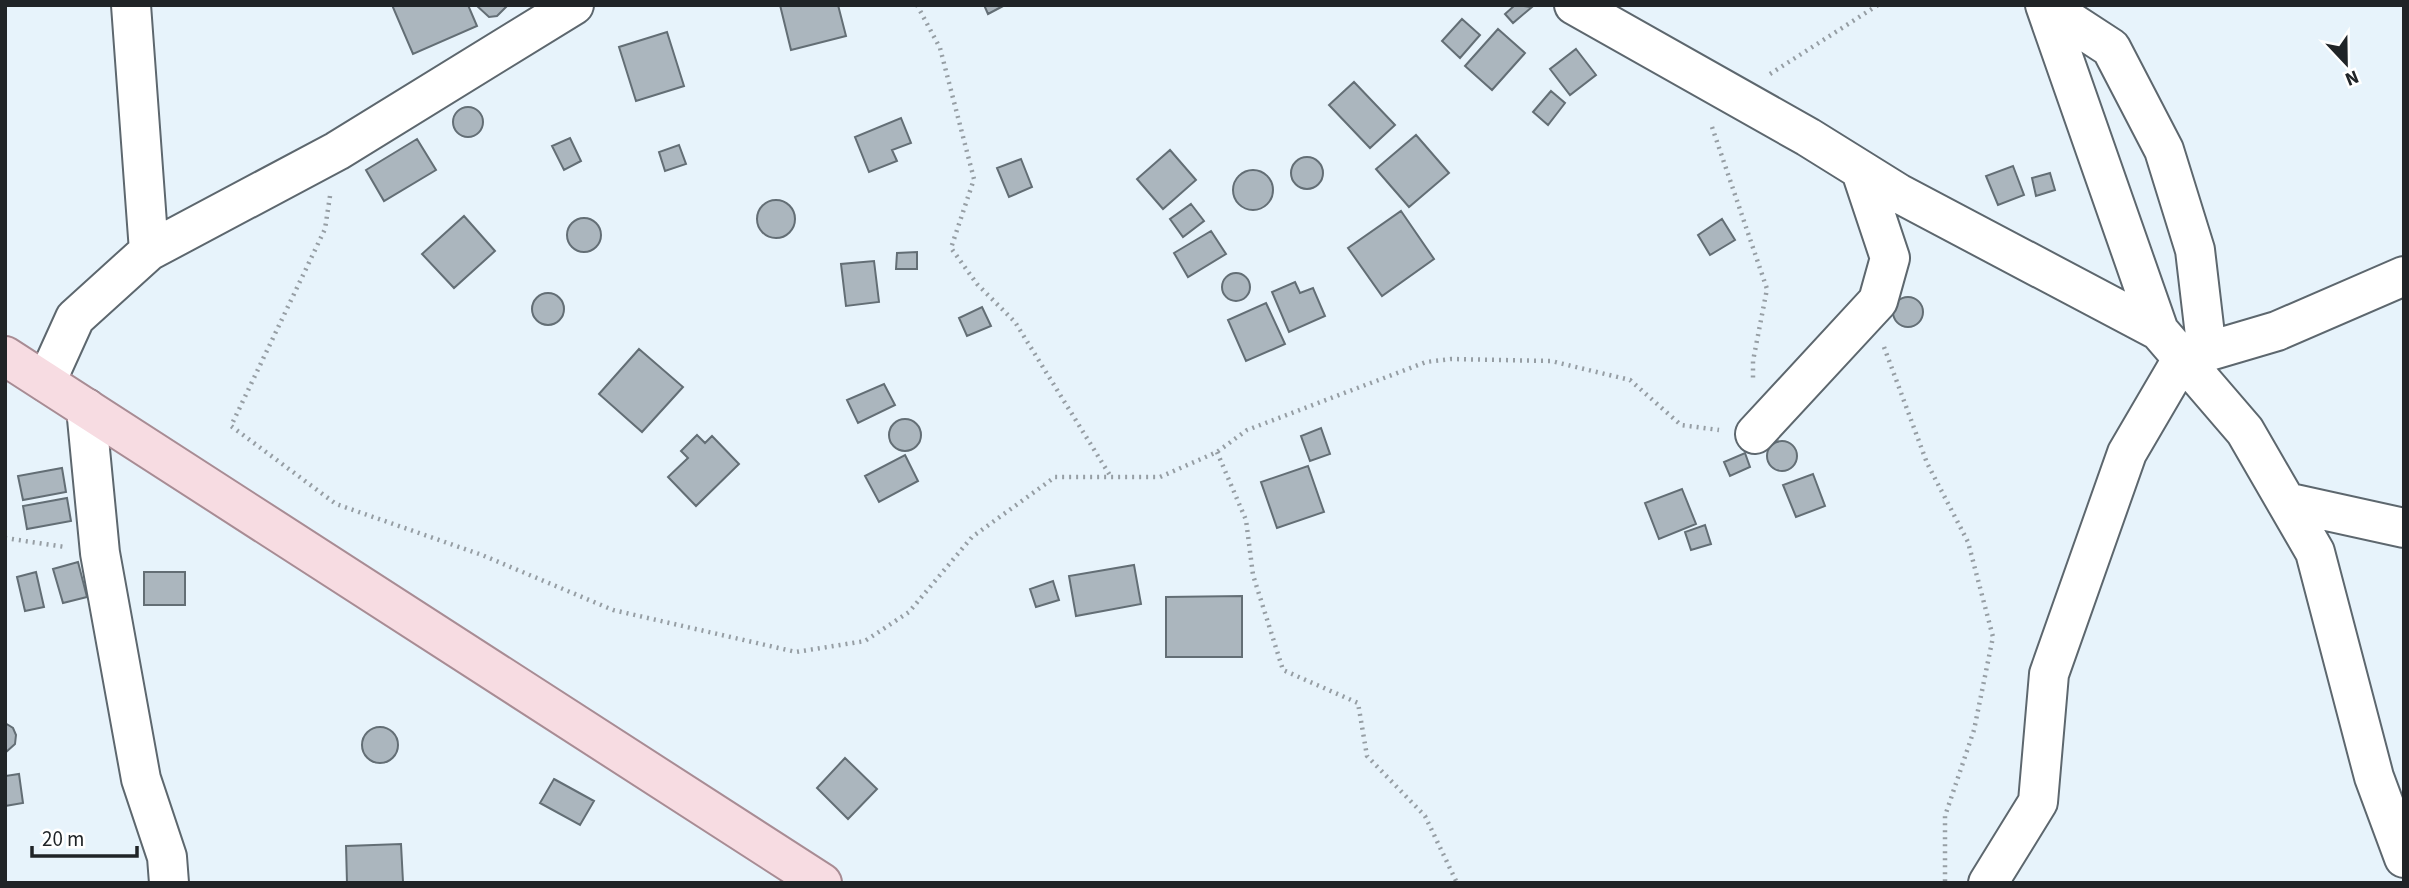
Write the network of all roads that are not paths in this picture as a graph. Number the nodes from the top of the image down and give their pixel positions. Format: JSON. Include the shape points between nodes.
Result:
{"nodes":[{"id":1,"x":131,"y":5,"type":"edge"},
{"id":2,"x":574,"y":5,"type":"edge"},
{"id":3,"x":1574,"y":5,"type":"edge"},
{"id":4,"x":2045,"y":5,"type":"edge"},
{"id":5,"x":1861,"y":171,"type":"junction"},
{"id":6,"x":149,"y":251,"type":"junction"},
{"id":7,"x":2404,"y":276,"type":"edge"},
{"id":8,"x":2183,"y":347,"type":"junction"},
{"id":9,"x":5,"y":355,"type":"edge"},
{"id":10,"x":46,"y":382,"type":"junction"},
{"id":11,"x":86,"y":408,"type":"junction"},
{"id":12,"x":1755,"y":434,"type":"road end"},
{"id":13,"x":2286,"y":502,"type":"junction"},
{"id":14,"x":2404,"y":527,"type":"edge"},
{"id":15,"x":2404,"y":858,"type":"edge"},
{"id":16,"x":169,"y":883,"type":"edge"},
{"id":17,"x":822,"y":883,"type":"edge"},
{"id":18,"x":1988,"y":883,"type":"edge"}],
"edges":[{"from":1,"to":6,"type":"street"},
{"from":2,"to":6,"type":"street","via":[[337,150]]},
{"from":3,"to":5,"type":"street"},
{"from":4,"to":8,"type":"street"},
{"from":4,"to":8,"type":"street","via":[[2111,48],[2164,150],[2195,250]]},
{"from":5,"to":8,"type":"street"},
{"from":5,"to":12,"type":"street","via":[[1891,258],[1878,301]]},
{"from":6,"to":10,"type":"street","via":[[75,318]]},
{"from":7,"to":8,"type":"street","via":[[2277,331]]},
{"from":8,"to":13,"type":"street","via":[[2245,430]]},
{"from":8,"to":18,"type":"street","via":[[2127,453],[2049,674],[2038,802]]},
{"from":9,"to":10,"type":"main road"},
{"from":10,"to":11,"type":"main road"},
{"from":11,"to":16,"type":"street","via":[[100,553],[141,779],[167,856]]},
{"from":11,"to":17,"type":"main road"},
{"from":13,"to":14,"type":"street"},
{"from":13,"to":15,"type":"street","via":[[2315,552],[2374,777]]}]}
